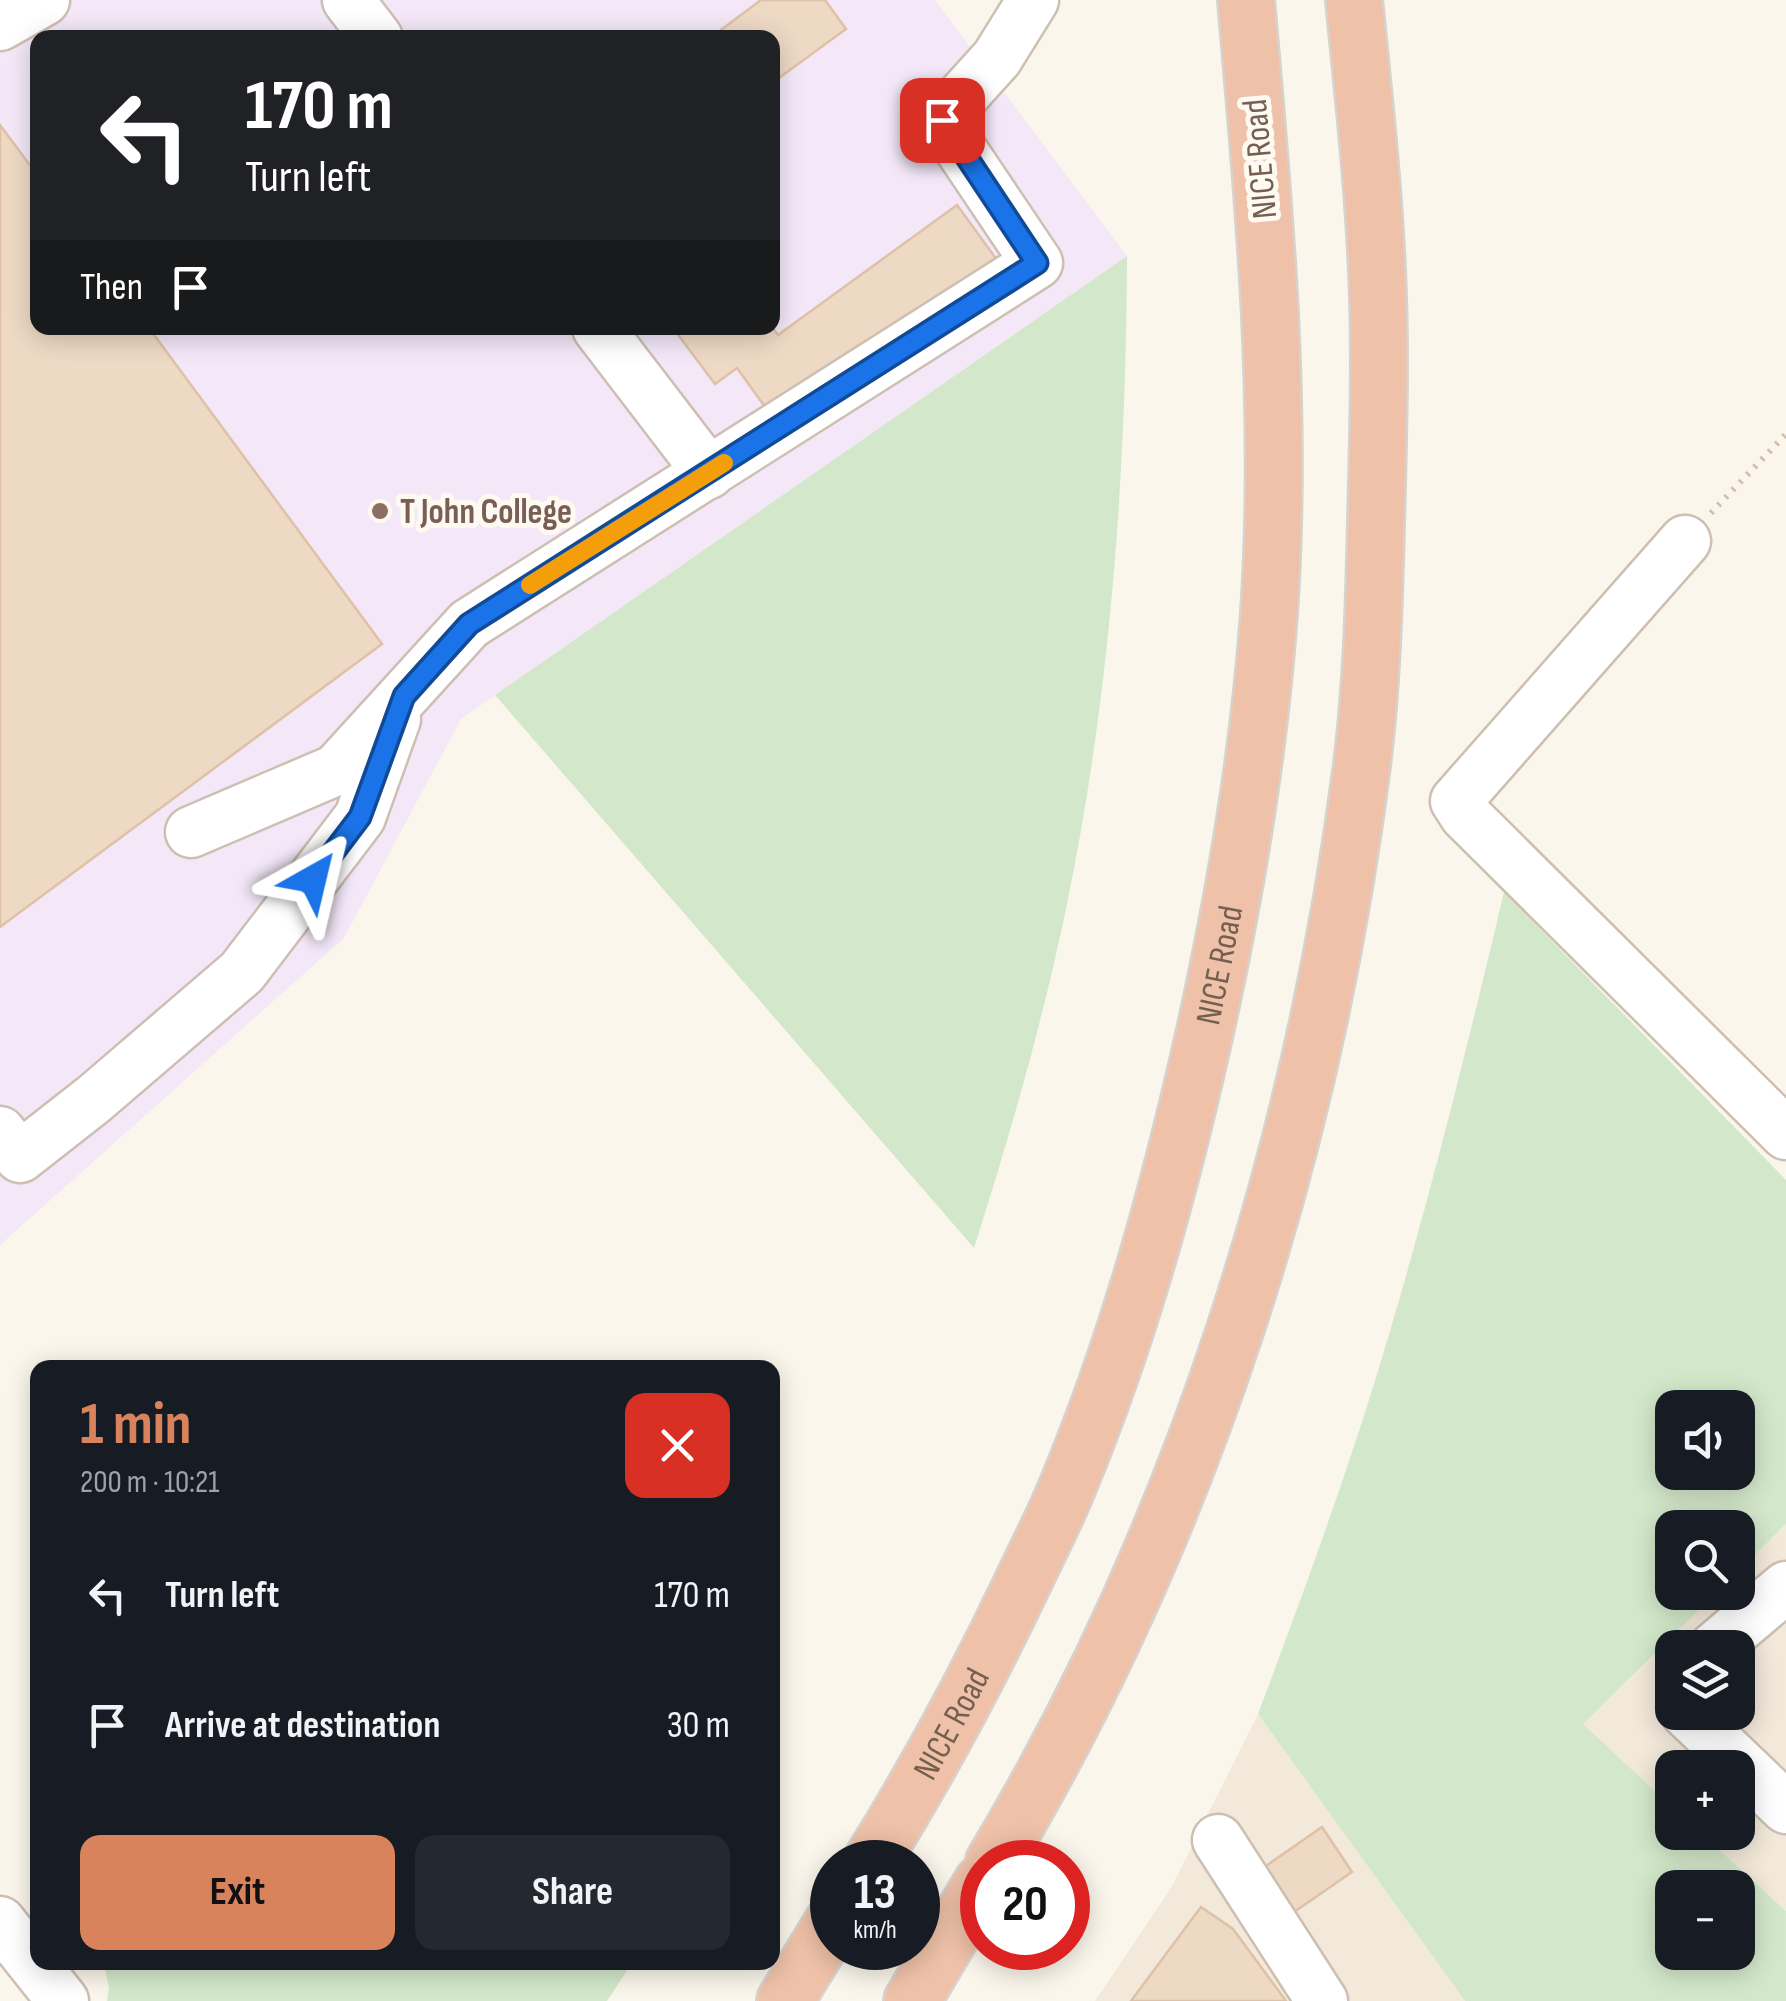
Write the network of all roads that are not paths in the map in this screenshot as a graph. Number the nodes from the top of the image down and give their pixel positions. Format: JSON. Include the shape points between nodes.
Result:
{"nodes":[{"id":1,"x":44,"y":0,"type":"edge"},
{"id":2,"x":348,"y":0,"type":"edge"},
{"id":3,"x":1034,"y":0,"type":"edge"},
{"id":4,"x":1246,"y":0,"type":"edge"},
{"id":5,"x":1354,"y":0,"type":"edge"},
{"id":6,"x":0,"y":25,"type":"edge"},
{"id":7,"x":371,"y":30,"type":"edge"},
{"id":8,"x":603,"y":335,"type":"edge"},
{"id":9,"x":709,"y":472,"type":"junction"},
{"id":10,"x":1685,"y":540,"type":"road end"},
{"id":11,"x":404,"y":696,"type":"junction"},
{"id":12,"x":191,"y":832,"type":"dead end"},
{"id":13,"x":1786,"y":1134,"type":"edge"},
{"id":14,"x":7,"y":1155,"type":"edge"},
{"id":15,"x":1786,"y":1587,"type":"edge"},
{"id":16,"x":1735,"y":1630,"type":"edge"},
{"id":17,"x":1705,"y":1730,"type":"edge"},
{"id":18,"x":1786,"y":1808,"type":"edge"},
{"id":19,"x":885,"y":1840,"type":"edge"},
{"id":20,"x":1006,"y":1840,"type":"edge"},
{"id":21,"x":1218,"y":1840,"type":"dead end"},
{"id":22,"x":960,"y":1919,"type":"edge"},
{"id":23,"x":0,"y":1922,"type":"edge"},
{"id":24,"x":810,"y":1959,"type":"edge"},
{"id":25,"x":30,"y":1960,"type":"edge"},
{"id":26,"x":38,"y":1970,"type":"edge"},
{"id":27,"x":63,"y":2001,"type":"edge"},
{"id":28,"x":784,"y":2001,"type":"edge"},
{"id":29,"x":912,"y":2001,"type":"edge"},
{"id":30,"x":1322,"y":2001,"type":"edge"}],
"edges":[{"from":1,"to":6,"type":"street"},
{"from":2,"to":7,"type":"street"},
{"from":3,"to":9,"type":"street","via":[[996,58],[942,120],[1037,263]]},
{"from":4,"to":19,"type":"highway","name":"NICE Road","via":[[1265,216],[1272,508],[1260,710],[1226,934],[1165,1199],[1122,1347],[1068,1487],[999,1631]]},
{"from":5,"to":20,"type":"highway","via":[[1377,270],[1378,447],[1362,762],[1335,940],[1263,1238],[1184,1472],[1088,1687]]},
{"from":8,"to":9,"type":"street"},
{"from":9,"to":11,"type":"street","via":[[469,624]]},
{"from":10,"to":13,"type":"street","via":[[1456,801]]},
{"from":11,"to":12,"type":"street","via":[[336,770]]},
{"from":11,"to":14,"type":"street","via":[[360,817],[242,972],[94,1099]]},
{"from":15,"to":16,"type":"street"},
{"from":17,"to":18,"type":"street"},
{"from":21,"to":30,"type":"street"},
{"from":22,"to":29,"type":"highway"},
{"from":23,"to":25,"type":"street"},
{"from":24,"to":28,"type":"highway"},
{"from":26,"to":27,"type":"street"}]}
